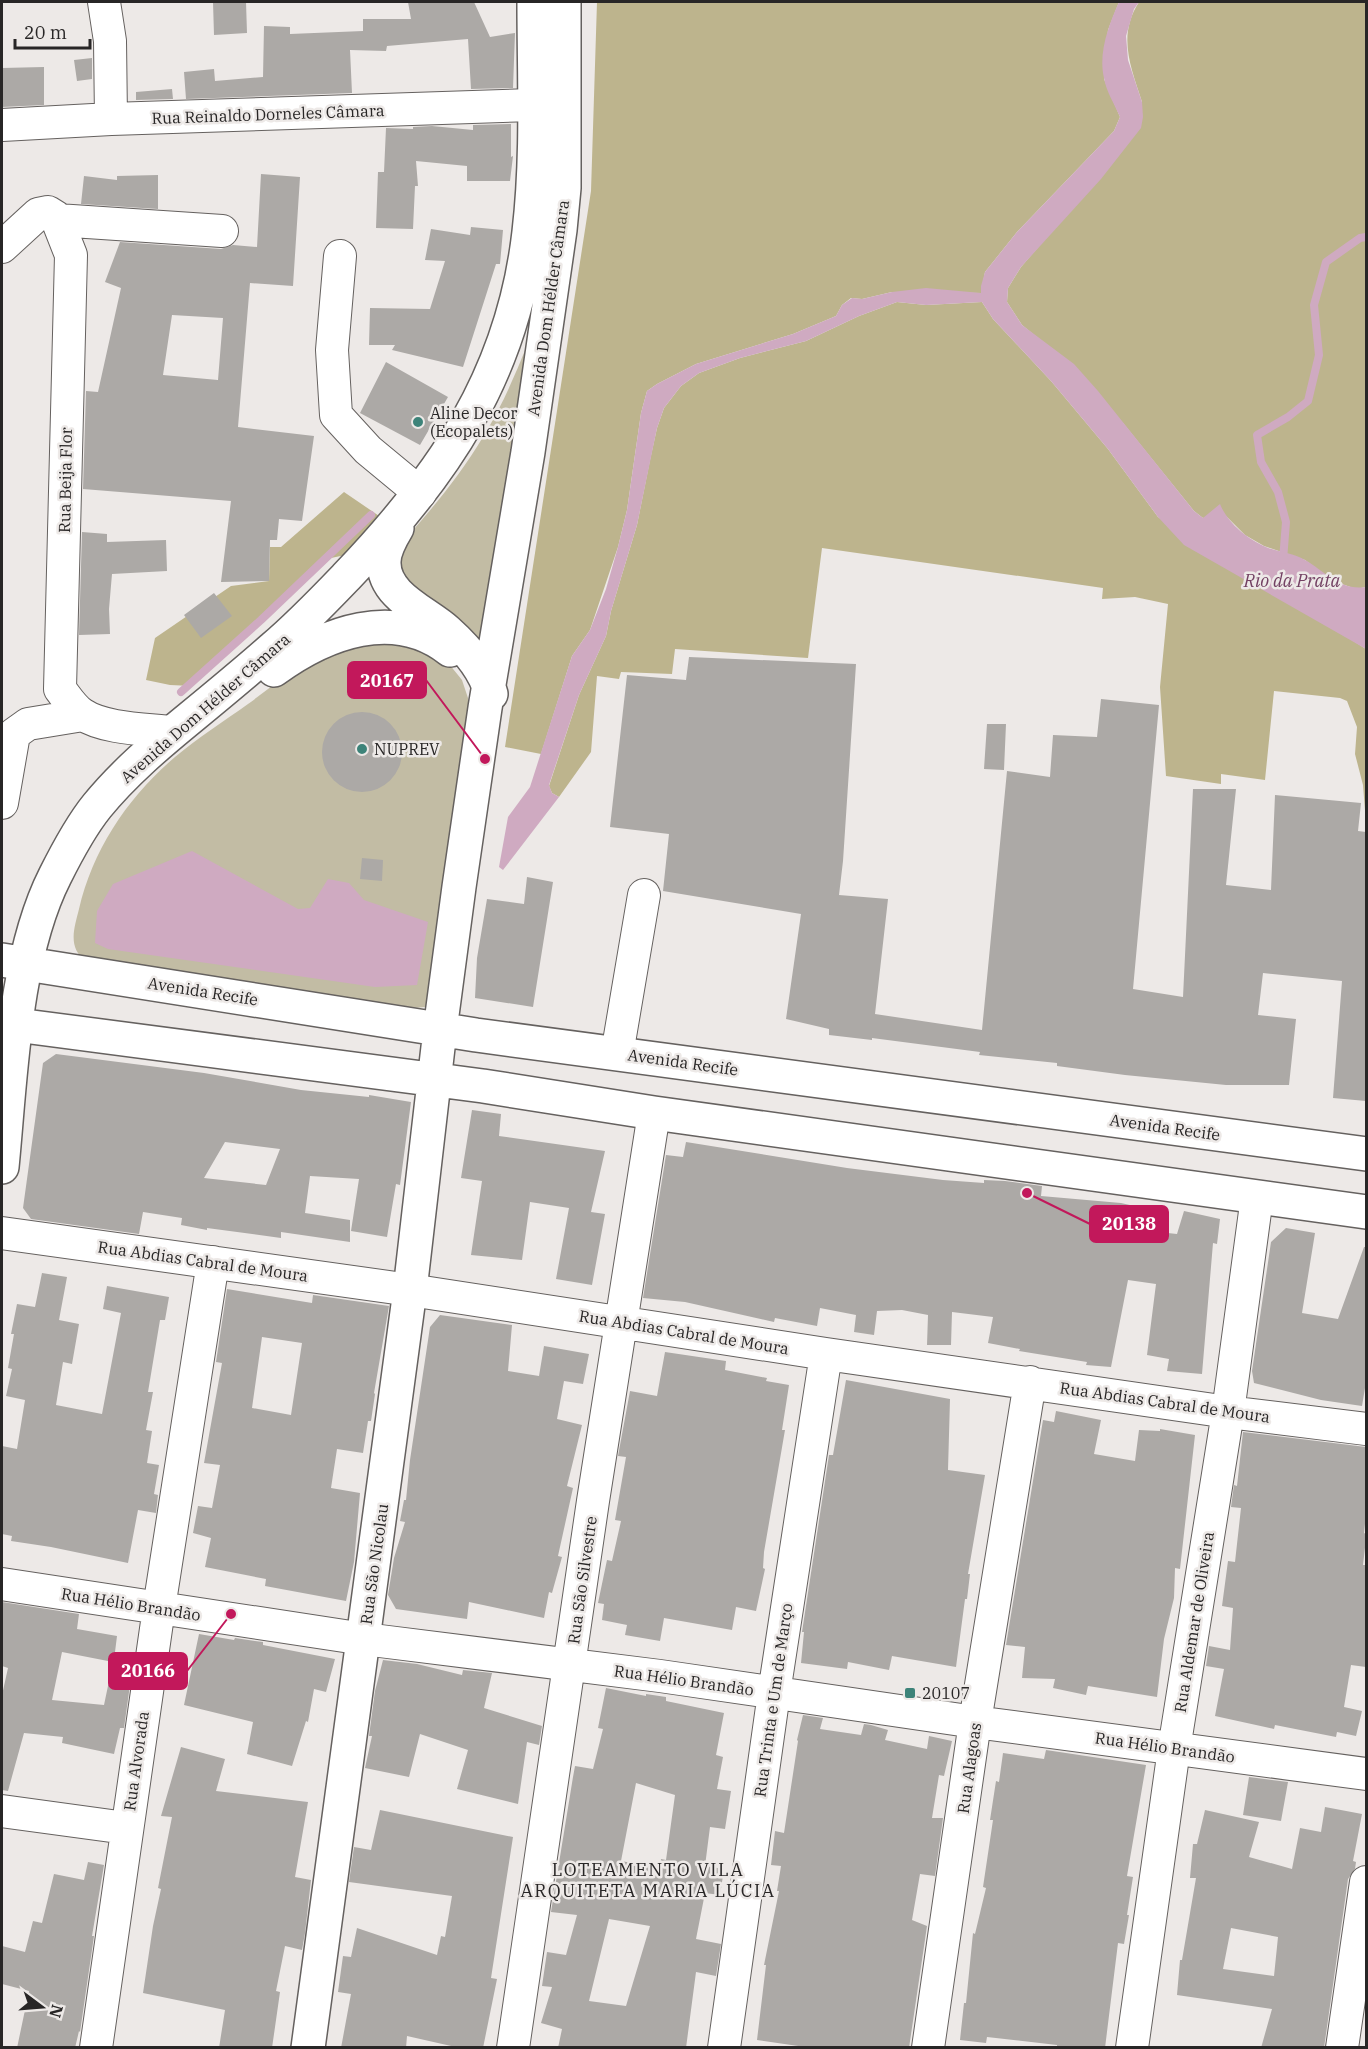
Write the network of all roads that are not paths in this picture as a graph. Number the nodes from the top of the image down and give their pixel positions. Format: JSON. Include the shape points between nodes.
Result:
{"nodes":[{"id":1,"x":104,"y":2,"type":"edge"},
{"id":2,"x":534,"y":2,"type":"edge"},
{"id":3,"x":564,"y":2,"type":"edge"},
{"id":4,"x":534,"y":105,"type":"junction"},
{"id":5,"x":111,"y":119,"type":"junction"},
{"id":6,"x":2,"y":125,"type":"edge"},
{"id":7,"x":57,"y":220,"type":"junction"},
{"id":8,"x":222,"y":231,"type":"dead end"},
{"id":9,"x":2,"y":246,"type":"edge"},
{"id":10,"x":340,"y":256,"type":"dead end"},
{"id":11,"x":414,"y":501,"type":"junction"},
{"id":12,"x":487,"y":695,"type":"junction"},
{"id":13,"x":83,"y":715,"type":"junction"},
{"id":14,"x":172,"y":732,"type":"junction"},
{"id":15,"x":2,"y":803,"type":"edge"},
{"id":16,"x":645,"y":895,"type":"dead end"},
{"id":17,"x":14,"y":962,"type":"edge"},
{"id":18,"x":9,"y":1024,"type":"edge"},
{"id":19,"x":450,"y":1031,"type":"junction"},
{"id":20,"x":617,"y":1054,"type":"junction"},
{"id":21,"x":6,"y":1080,"type":"edge"},
{"id":22,"x":445,"y":1082,"type":"junction"},
{"id":23,"x":654,"y":1113,"type":"junction"},
{"id":24,"x":1366,"y":1154,"type":"edge"},
{"id":25,"x":2,"y":1167,"type":"edge"},
{"id":26,"x":1257,"y":1197,"type":"junction"},
{"id":27,"x":1366,"y":1212,"type":"edge"},
{"id":28,"x":2,"y":1233,"type":"edge"},
{"id":29,"x":213,"y":1262,"type":"junction"},
{"id":30,"x":410,"y":1290,"type":"junction"},
{"id":31,"x":620,"y":1322,"type":"junction"},
{"id":32,"x":826,"y":1354,"type":"junction"},
{"id":33,"x":1030,"y":1382,"type":"junction"},
{"id":34,"x":1228,"y":1412,"type":"junction"},
{"id":35,"x":1366,"y":1429,"type":"edge"},
{"id":36,"x":2,"y":1584,"type":"edge"},
{"id":37,"x":159,"y":1608,"type":"junction"},
{"id":38,"x":364,"y":1639,"type":"junction"},
{"id":39,"x":570,"y":1665,"type":"junction"},
{"id":40,"x":774,"y":1693,"type":"junction"},
{"id":41,"x":975,"y":1722,"type":"junction"},
{"id":42,"x":1174,"y":1749,"type":"junction"},
{"id":43,"x":1366,"y":1774,"type":"edge"},
{"id":44,"x":2,"y":1811,"type":"edge"},
{"id":45,"x":126,"y":1828,"type":"junction"},
{"id":46,"x":1366,"y":1882,"type":"edge"},
{"id":47,"x":1360,"y":1971,"type":"edge"},
{"id":48,"x":96,"y":2048,"type":"edge"},
{"id":49,"x":308,"y":2048,"type":"edge"},
{"id":50,"x":513,"y":2048,"type":"edge"},
{"id":51,"x":724,"y":2048,"type":"edge"},
{"id":52,"x":928,"y":2048,"type":"edge"},
{"id":53,"x":1132,"y":2048,"type":"edge"},
{"id":54,"x":1342,"y":2048,"type":"edge"}],
"edges":[{"from":1,"to":5,"type":"street","via":[[110,40]]},
{"from":2,"to":4,"type":"main road","name":"Avenida Dom Hélder Câmara"},
{"from":3,"to":12,"type":"main road","name":"Avenida Dom Hélder Câmara","via":[[564,188],[560,230]]},
{"from":4,"to":5,"type":"street","name":"Rua Reinaldo Dorneles Câmara"},
{"from":4,"to":11,"type":"main road","name":"Avenida Dom Hélder Câmara","via":[[529,230],[511,316],[489,380],[464,429]]},
{"from":5,"to":6,"type":"street","name":"Rua Reinaldo Dorneles Câmara"},
{"from":7,"to":8,"type":"street"},
{"from":7,"to":9,"type":"street","via":[[51,213],[38,214]]},
{"from":7,"to":13,"type":"street","name":"Rua Beija Flor","via":[[71,255],[60,689]]},
{"from":10,"to":11,"type":"street","via":[[332,350],[336,416]]},
{"from":11,"to":12,"type":"main road","name":"Avenida Dom Hélder Câmara","via":[[387,546],[386,576],[392,587],[466,649]]},
{"from":11,"to":14,"type":"main road","name":"Avenida Dom Hélder Câmara","via":[[385,537],[295,630]]},
{"from":12,"to":14,"type":"main road","via":[[456,655],[426,636],[394,628],[346,631],[305,649],[239,696]]},
{"from":12,"to":19,"type":"main road","name":"Avenida Dom Hélder Câmara"},
{"from":13,"to":14,"type":"street","via":[[108,724]]},
{"from":13,"to":15,"type":"street","via":[[28,724],[14,734]]},
{"from":14,"to":17,"type":"main road","name":"Avenida Dom Hélder Câmara","via":[[96,808],[53,879],[29,944]]},
{"from":16,"to":20,"type":"street"},
{"from":17,"to":18,"type":"main road","name":"Avenida Dom Hélder Câmara"},
{"from":17,"to":19,"type":"main road","name":"Avenida Recife"},
{"from":18,"to":21,"type":"main road","name":"Avenida Dom Hélder Câmara"},
{"from":18,"to":22,"type":"main road"},
{"from":19,"to":20,"type":"main road","name":"Avenida Recife"},
{"from":19,"to":22,"type":"main road","name":"Avenida Dom Hélder Câmara"},
{"from":20,"to":24,"type":"main road","name":"Avenida Recife"},
{"from":21,"to":25,"type":"main road","name":"Avenida Dom Hélder Câmara"},
{"from":22,"to":23,"type":"main road"},
{"from":22,"to":30,"type":"main road","name":"Rua São Nicolau"},
{"from":23,"to":26,"type":"main road"},
{"from":23,"to":31,"type":"street","name":"Rua São Silvestre"},
{"from":26,"to":27,"type":"main road"},
{"from":26,"to":34,"type":"street","name":"Rua Aldemar de Oliveira"},
{"from":28,"to":29,"type":"street","name":"Rua Abdias Cabral de Moura"},
{"from":29,"to":30,"type":"street","name":"Rua Abdias Cabral de Moura"},
{"from":29,"to":37,"type":"street","name":"Rua Alvorada"},
{"from":30,"to":31,"type":"street","name":"Rua Abdias Cabral de Moura"},
{"from":30,"to":38,"type":"main road","name":"Rua São Nicolau"},
{"from":31,"to":32,"type":"street","name":"Rua Abdias Cabral de Moura"},
{"from":31,"to":39,"type":"street","name":"Rua São Silvestre"},
{"from":32,"to":33,"type":"street","name":"Rua Abdias Cabral de Moura"},
{"from":32,"to":40,"type":"street","name":"Rua Trinta e Um de Março"},
{"from":33,"to":34,"type":"street","name":"Rua Abdias Cabral de Moura"},
{"from":33,"to":41,"type":"street","name":"Rua Alagoas"},
{"from":34,"to":35,"type":"street","name":"Rua Abdias Cabral de Moura"},
{"from":34,"to":42,"type":"street","name":"Rua Aldemar de Oliveira"},
{"from":36,"to":37,"type":"street","name":"Rua Hélio Brandão"},
{"from":37,"to":38,"type":"street","name":"Rua Hélio Brandão"},
{"from":37,"to":45,"type":"street","name":"Rua Alvorada"},
{"from":38,"to":39,"type":"street","name":"Rua Hélio Brandão"},
{"from":38,"to":49,"type":"main road","name":"Rua São Nicolau"},
{"from":39,"to":40,"type":"street","name":"Rua Hélio Brandão"},
{"from":39,"to":50,"type":"street","name":"Rua São Silvestre"},
{"from":40,"to":41,"type":"street","name":"Rua Hélio Brandão"},
{"from":40,"to":51,"type":"street","name":"Rua Trinta e Um de Março"},
{"from":41,"to":42,"type":"street","name":"Rua Hélio Brandão"},
{"from":41,"to":52,"type":"street","name":"Rua Alagoas"},
{"from":42,"to":43,"type":"street","name":"Rua Hélio Brandão"},
{"from":42,"to":53,"type":"street","name":"Rua Aldemar de Oliveira"},
{"from":44,"to":45,"type":"street"},
{"from":45,"to":48,"type":"street","name":"Rua Alvorada"},
{"from":46,"to":47,"type":"street"},
{"from":47,"to":54,"type":"street"}]}
